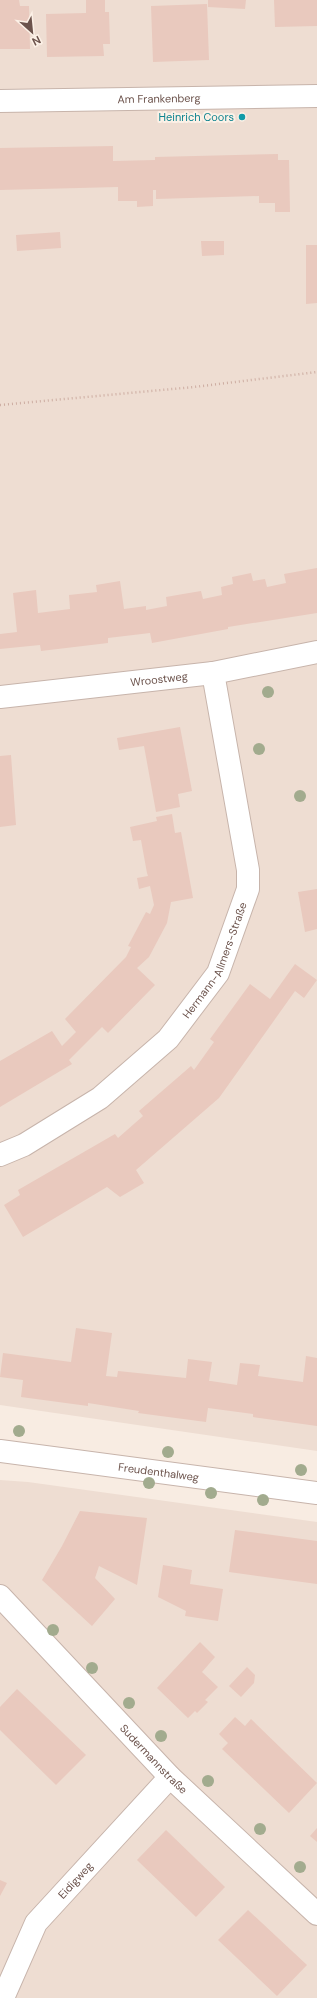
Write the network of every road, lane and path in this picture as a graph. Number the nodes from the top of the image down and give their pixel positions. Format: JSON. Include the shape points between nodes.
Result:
{"nodes":[{"id":1,"x":317,"y":96,"type":"edge"},
{"id":2,"x":0,"y":101,"type":"edge"},
{"id":3,"x":317,"y":372,"type":"edge"},
{"id":4,"x":0,"y":405,"type":"edge"},
{"id":5,"x":317,"y":652,"type":"edge"},
{"id":6,"x":213,"y":673,"type":"junction"},
{"id":7,"x":0,"y":697,"type":"edge"},
{"id":8,"x":0,"y":1155,"type":"edge"},
{"id":9,"x":0,"y":1451,"type":"edge"},
{"id":10,"x":317,"y":1493,"type":"edge"},
{"id":11,"x":0,"y":1596,"type":"edge"},
{"id":12,"x":170,"y":1777,"type":"junction"},
{"id":13,"x":317,"y":1914,"type":"edge"},
{"id":14,"x":3,"y":1998,"type":"edge"}],
"edges":[{"from":1,"to":2,"type":"street","name":"Am Frankenberg"},
{"from":3,"to":4,"type":"path"},
{"from":5,"to":6,"type":"street","name":"Wroostweg"},
{"from":6,"to":7,"type":"street","name":"Wroostweg"},
{"from":6,"to":8,"type":"street","name":"Hermann-Allmers-Straße","via":[[248,870],[248,889],[218,973],[168,1039],[100,1098],[24,1145]]},
{"from":9,"to":10,"type":"street","name":"Freudenthalweg"},
{"from":11,"to":12,"type":"street","name":"Sudermannstraße"},
{"from":12,"to":13,"type":"street","name":"Sudermannstraße"},
{"from":12,"to":14,"type":"street","name":"Eidigweg","via":[[36,1923]]}]}
